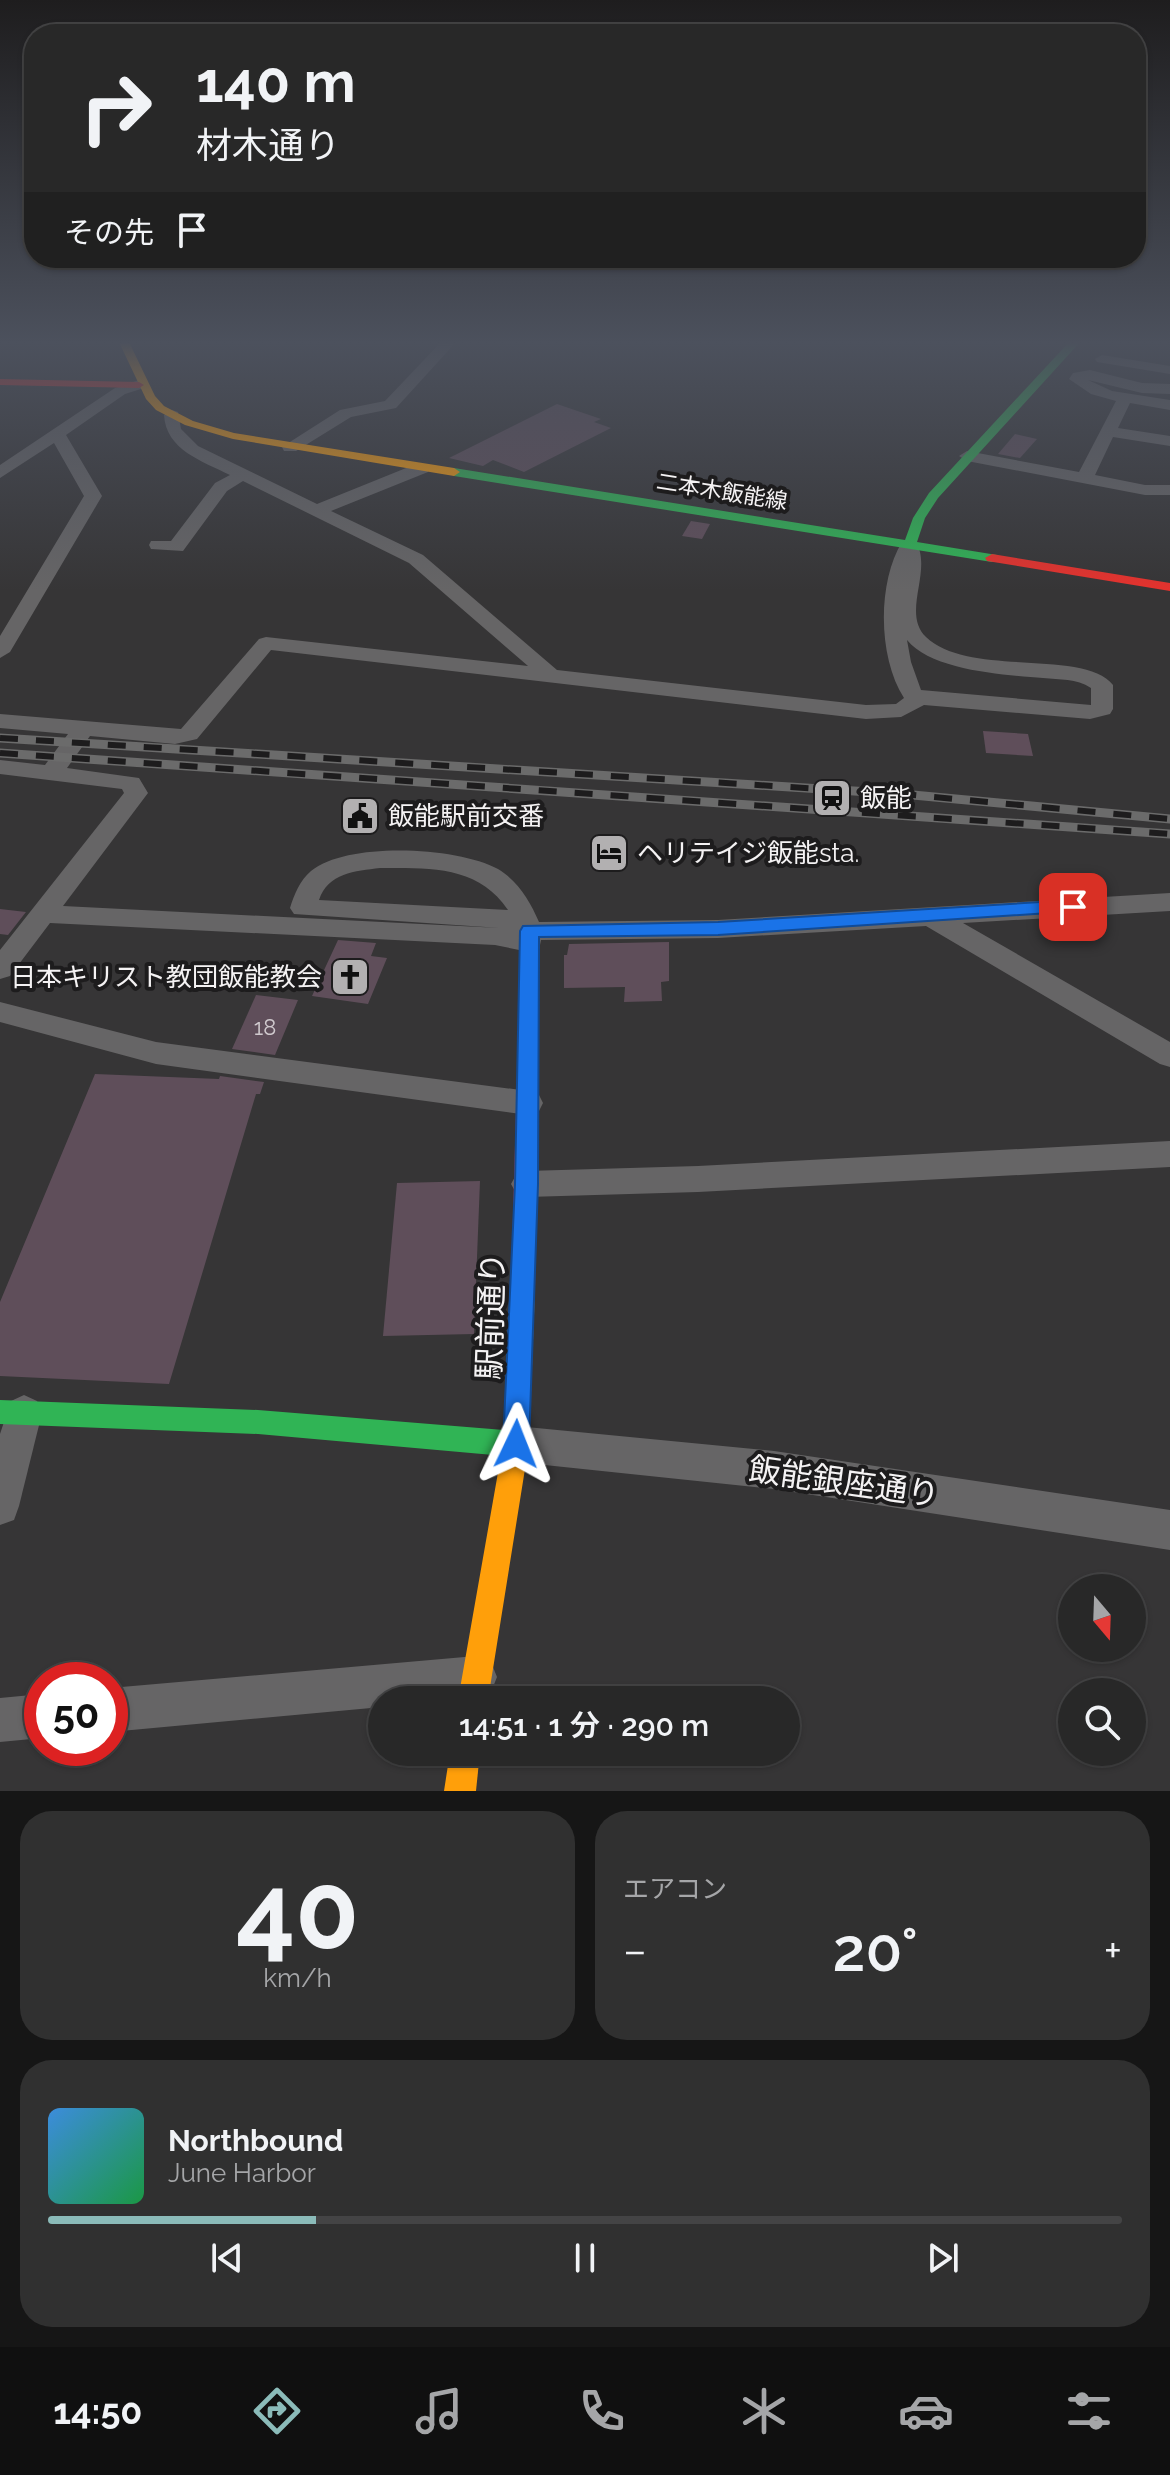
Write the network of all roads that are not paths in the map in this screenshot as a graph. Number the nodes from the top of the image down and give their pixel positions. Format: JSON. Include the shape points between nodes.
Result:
{"nodes":[{"id":1,"x":74,"y":424,"type":"edge"},
{"id":2,"x":173,"y":424,"type":"edge"},
{"id":3,"x":193,"y":424,"type":"edge"},
{"id":4,"x":329,"y":424,"type":"edge"},
{"id":5,"x":998,"y":424,"type":"edge"},
{"id":6,"x":1114,"y":424,"type":"edge"},
{"id":7,"x":1110,"y":432,"type":"junction"},
{"id":8,"x":58,"y":435,"type":"junction"},
{"id":9,"x":1170,"y":441,"type":"edge"},
{"id":10,"x":290,"y":447,"type":"junction"},
{"id":11,"x":967,"y":456,"type":"junction"},
{"id":12,"x":422,"y":468,"type":"junction"},
{"id":13,"x":0,"y":473,"type":"edge"},
{"id":14,"x":240,"y":476,"type":"junction"},
{"id":15,"x":1085,"y":478,"type":"junction"},
{"id":16,"x":1170,"y":490,"type":"edge"},
{"id":17,"x":315,"y":511,"type":"junction"},
{"id":18,"x":158,"y":545,"type":"dead end"},
{"id":19,"x":909,"y":546,"type":"junction"},
{"id":20,"x":1170,"y":587,"type":"edge"},
{"id":21,"x":0,"y":652,"type":"edge"},
{"id":22,"x":550,"y":675,"type":"junction"},
{"id":23,"x":919,"y":698,"type":"junction"},
{"id":24,"x":0,"y":721,"type":"edge"},
{"id":25,"x":84,"y":728,"type":"junction"},
{"id":26,"x":0,"y":767,"type":"edge"},
{"id":27,"x":52,"y":772,"type":"junction"},
{"id":28,"x":1170,"y":902,"type":"edge"},
{"id":29,"x":46,"y":914,"type":"junction"},
{"id":30,"x":932,"y":917,"type":"junction"},
{"id":31,"x":530,"y":937,"type":"junction"},
{"id":32,"x":0,"y":969,"type":"edge"},
{"id":33,"x":0,"y":1012,"type":"edge"},
{"id":34,"x":1170,"y":1056,"type":"edge"},
{"id":35,"x":528,"y":1103,"type":"junction"},
{"id":36,"x":1170,"y":1154,"type":"edge"},
{"id":37,"x":527,"y":1184,"type":"junction"},
{"id":38,"x":12,"y":1412,"type":"edge"},
{"id":39,"x":516,"y":1444,"type":"junction"},
{"id":40,"x":0,"y":1506,"type":"edge"},
{"id":41,"x":1170,"y":1530,"type":"edge"},
{"id":42,"x":475,"y":1686,"type":"edge"},
{"id":43,"x":368,"y":1695,"type":"edge"},
{"id":44,"x":128,"y":1709,"type":"edge"},
{"id":45,"x":24,"y":1718,"type":"edge"},
{"id":46,"x":0,"y":1720,"type":"edge"},
{"id":47,"x":463,"y":1766,"type":"edge"},
{"id":48,"x":460,"y":1791,"type":"edge"}],
"edges":[{"from":1,"to":8,"type":"street"},
{"from":2,"to":14,"type":"street","via":[[182,441]]},
{"from":3,"to":10,"type":"main road","name":"二本木飯能線"},
{"from":4,"to":10,"type":"street"},
{"from":5,"to":11,"type":"main road"},
{"from":6,"to":7,"type":"street"},
{"from":7,"to":9,"type":"street"},
{"from":7,"to":15,"type":"street"},
{"from":8,"to":13,"type":"street"},
{"from":8,"to":21,"type":"street","via":[[93,496]]},
{"from":10,"to":12,"type":"main road","name":"二本木飯能線"},
{"from":11,"to":15,"type":"street"},
{"from":11,"to":19,"type":"main road","via":[[933,496]]},
{"from":12,"to":17,"type":"street"},
{"from":12,"to":19,"type":"main road","name":"二本木飯能線"},
{"from":14,"to":17,"type":"street"},
{"from":14,"to":18,"type":"street","via":[[221,487],[176,547]]},
{"from":15,"to":16,"type":"street"},
{"from":17,"to":22,"type":"street","via":[[435,572]]},
{"from":19,"to":20,"type":"main road","name":"二本木飯能線"},
{"from":19,"to":23,"type":"street","via":[[901,558],[896,639],[908,688]]},
{"from":19,"to":23,"type":"street","via":[[915,559],[907,623],[925,645],[957,661],[1086,675],[1102,685],[1098,712]]},
{"from":22,"to":23,"type":"street","via":[[866,712],[901,710]]},
{"from":22,"to":25,"type":"street","via":[[266,643],[189,734]]},
{"from":24,"to":25,"type":"street"},
{"from":25,"to":27,"type":"street"},
{"from":26,"to":27,"type":"street"},
{"from":27,"to":29,"type":"street","via":[[131,783],[136,793]]},
{"from":28,"to":30,"type":"street"},
{"from":29,"to":31,"type":"street"},
{"from":29,"to":32,"type":"street"},
{"from":30,"to":31,"type":"street"},
{"from":30,"to":34,"type":"street"},
{"from":31,"to":31,"type":"street","via":[[500,917],[303,908],[311,883],[337,867],[380,860],[444,862],[473,867],[500,881],[519,904]]},
{"from":31,"to":35,"type":"main road","name":"駅前通り"},
{"from":33,"to":35,"type":"street","via":[[156,1053]]},
{"from":35,"to":37,"type":"main road","name":"駅前通り"},
{"from":36,"to":37,"type":"street"},
{"from":37,"to":39,"type":"main road","name":"駅前通り"},
{"from":38,"to":39,"type":"main road","via":[[258,1422]]},
{"from":38,"to":40,"type":"street"},
{"from":39,"to":41,"type":"street","name":"飯能銀座通り","via":[[774,1470]]},
{"from":39,"to":42,"type":"main road","name":"駅前通り"},
{"from":43,"to":44,"type":"street"},
{"from":45,"to":46,"type":"street"},
{"from":47,"to":48,"type":"main road"}]}
